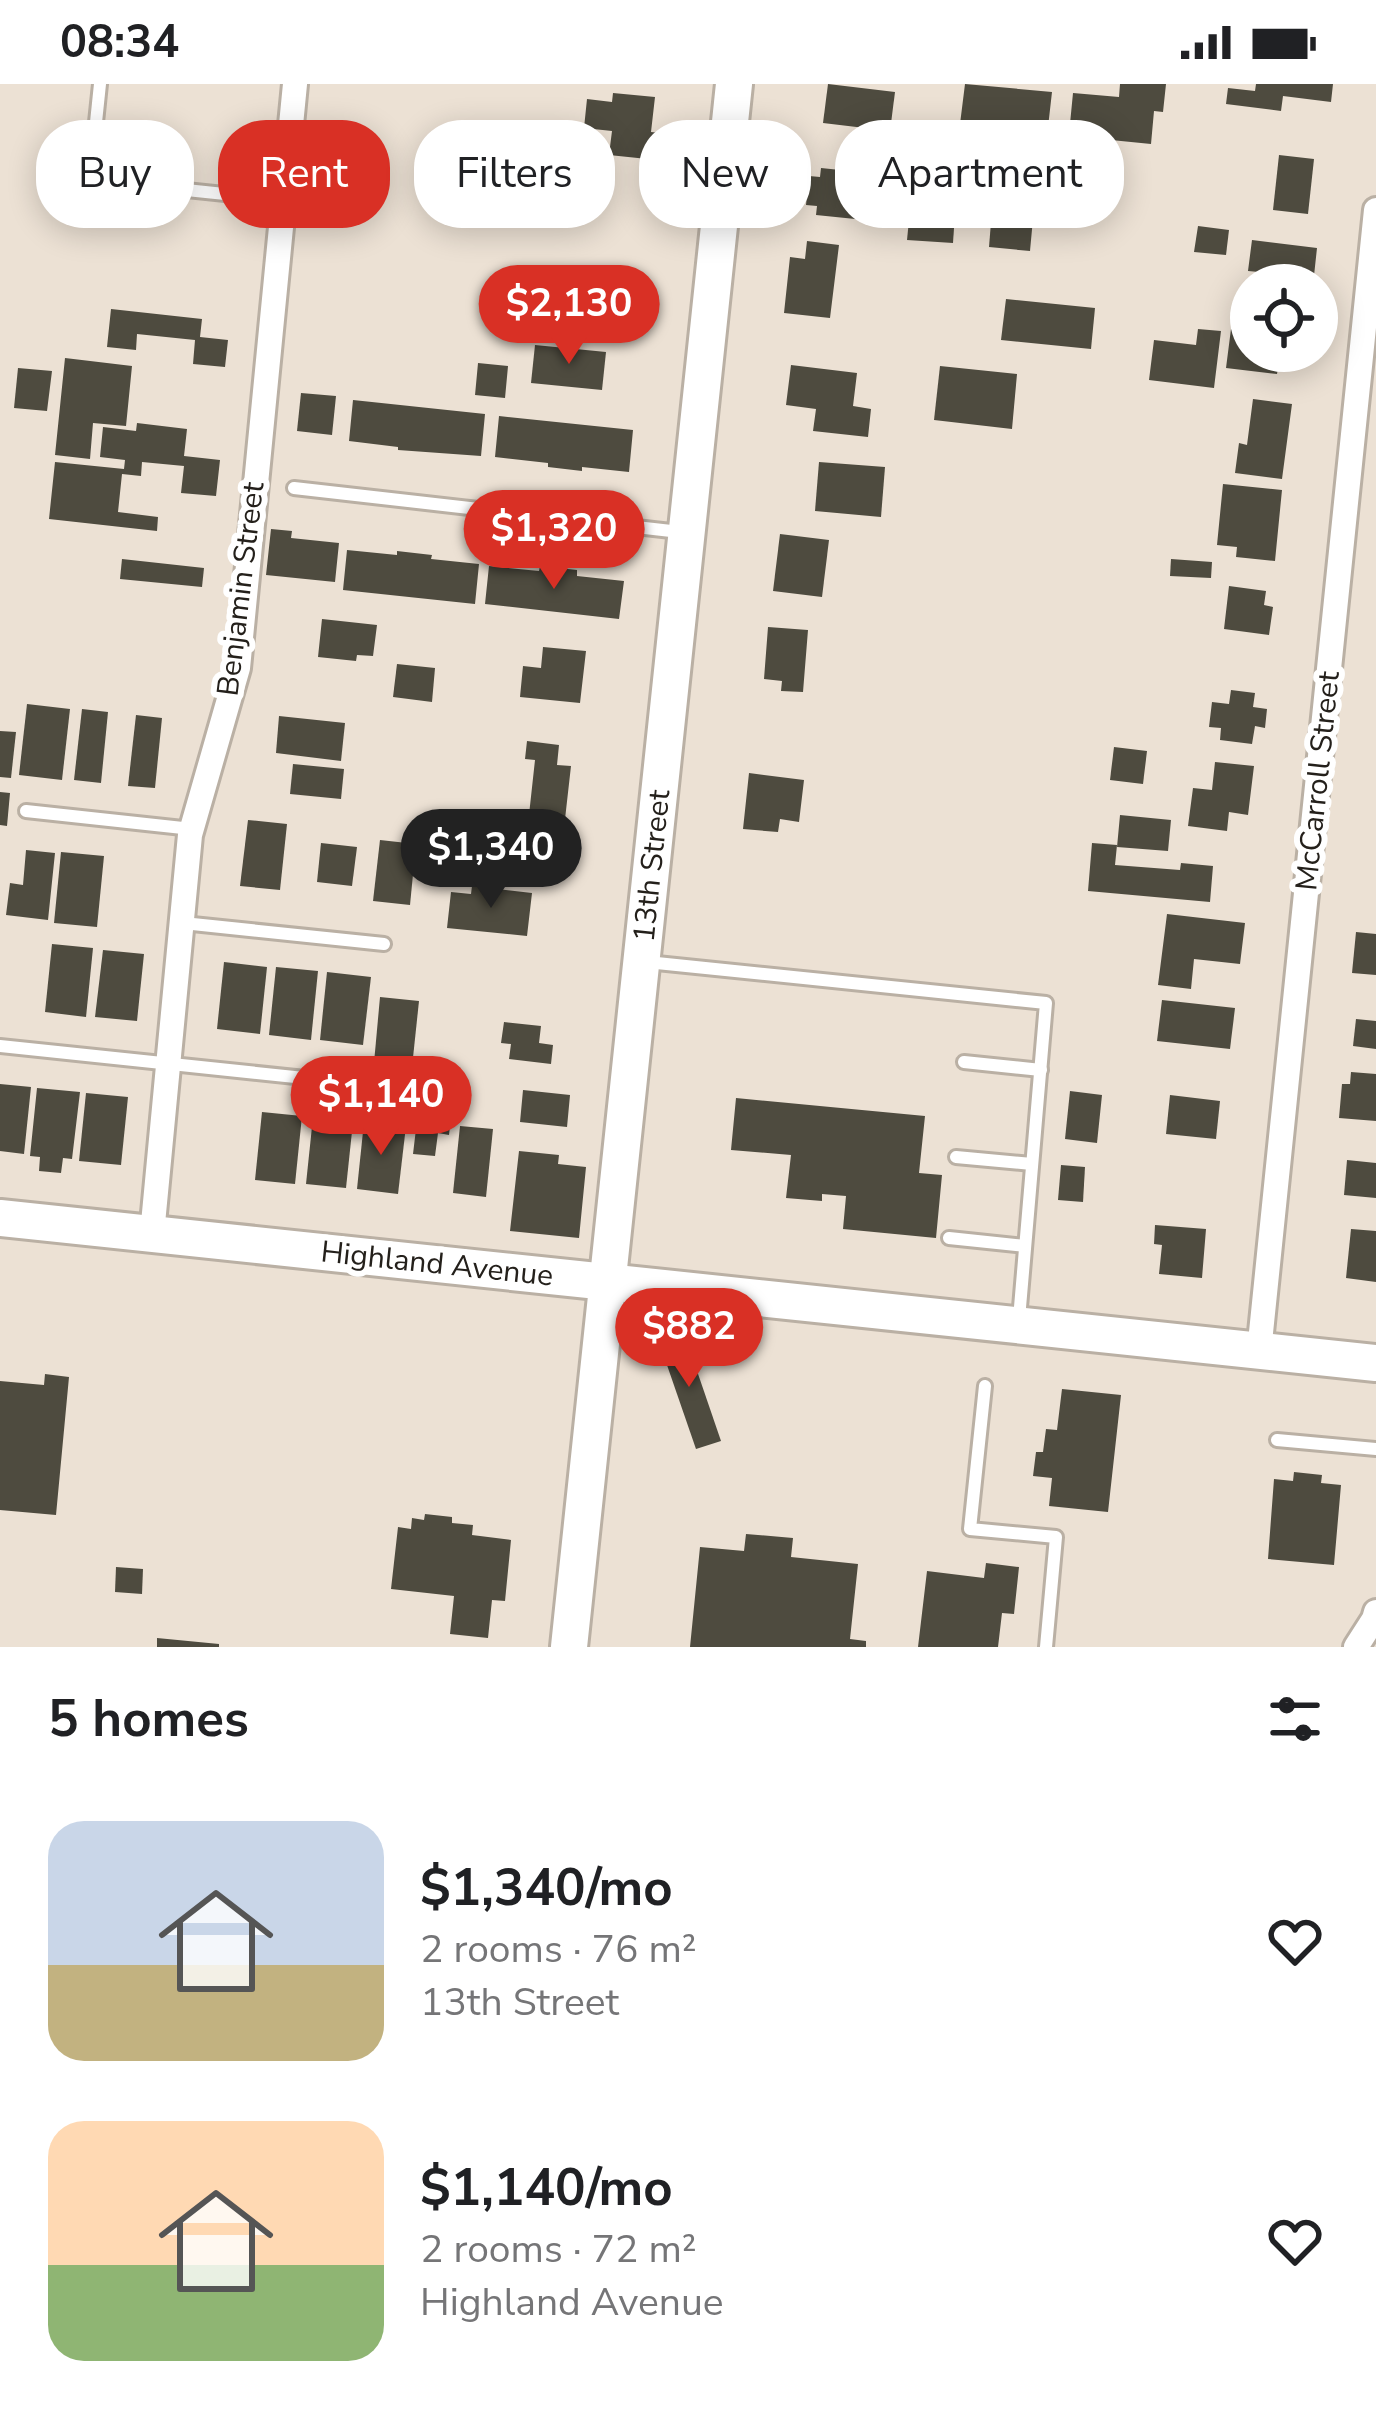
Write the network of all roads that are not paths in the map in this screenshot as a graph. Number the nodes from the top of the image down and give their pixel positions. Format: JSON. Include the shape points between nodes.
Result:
{"nodes":[{"id":1,"x":100,"y":84,"type":"edge"},
{"id":2,"x":295,"y":84,"type":"edge"},
{"id":3,"x":734,"y":84,"type":"edge"},
{"id":4,"x":292,"y":120,"type":"edge"},
{"id":5,"x":218,"y":194,"type":"edge"},
{"id":6,"x":1376,"y":210,"type":"edge"},
{"id":7,"x":281,"y":228,"type":"edge"},
{"id":8,"x":294,"y":488,"type":"dead end"},
{"id":9,"x":687,"y":533,"type":"junction"},
{"id":10,"x":26,"y":811,"type":"dead end"},
{"id":11,"x":192,"y":829,"type":"junction"},
{"id":12,"x":182,"y":922,"type":"junction"},
{"id":13,"x":384,"y":944,"type":"dead end"},
{"id":14,"x":642,"y":962,"type":"junction"},
{"id":15,"x":0,"y":1046,"type":"edge"},
{"id":16,"x":964,"y":1062,"type":"dead end"},
{"id":17,"x":168,"y":1064,"type":"junction"},
{"id":18,"x":1041,"y":1070,"type":"junction"},
{"id":19,"x":400,"y":1088,"type":"dead end"},
{"id":20,"x":956,"y":1157,"type":"dead end"},
{"id":21,"x":1032,"y":1164,"type":"junction"},
{"id":22,"x":0,"y":1218,"type":"edge"},
{"id":23,"x":152,"y":1234,"type":"junction"},
{"id":24,"x":949,"y":1238,"type":"dead end"},
{"id":25,"x":1025,"y":1246,"type":"junction"},
{"id":26,"x":608,"y":1282,"type":"junction"},
{"id":27,"x":1019,"y":1326,"type":"junction"},
{"id":28,"x":1259,"y":1352,"type":"junction"},
{"id":29,"x":1376,"y":1364,"type":"edge"},
{"id":30,"x":986,"y":1387,"type":"dead end"},
{"id":31,"x":1277,"y":1440,"type":"dead end"},
{"id":32,"x":1376,"y":1449,"type":"edge"},
{"id":33,"x":1376,"y":1612,"type":"edge"},
{"id":34,"x":569,"y":1647,"type":"edge"},
{"id":35,"x":1046,"y":1647,"type":"edge"},
{"id":36,"x":1356,"y":1647,"type":"edge"}],
"edges":[{"from":1,"to":5,"type":"lane","via":[[90,181]]},
{"from":2,"to":4,"type":"street","name":"Benjamin Street"},
{"from":3,"to":9,"type":"main road","name":"13th Street"},
{"from":6,"to":28,"type":"street","name":"McCarroll Street"},
{"from":7,"to":11,"type":"street","name":"Benjamin Street","via":[[238,668]]},
{"from":8,"to":9,"type":"lane"},
{"from":9,"to":14,"type":"main road","name":"13th Street"},
{"from":10,"to":11,"type":"lane"},
{"from":11,"to":12,"type":"street","name":"Benjamin Street"},
{"from":12,"to":13,"type":"lane"},
{"from":12,"to":17,"type":"street","name":"Benjamin Street"},
{"from":14,"to":18,"type":"lane","via":[[1046,1003]]},
{"from":14,"to":26,"type":"main road","name":"13th Street"},
{"from":15,"to":17,"type":"lane"},
{"from":16,"to":18,"type":"lane"},
{"from":17,"to":19,"type":"lane"},
{"from":17,"to":23,"type":"street","name":"Benjamin Street"},
{"from":18,"to":21,"type":"lane"},
{"from":20,"to":21,"type":"lane"},
{"from":21,"to":25,"type":"lane"},
{"from":22,"to":23,"type":"main road","name":"Highland Avenue"},
{"from":23,"to":26,"type":"main road","name":"Highland Avenue"},
{"from":24,"to":25,"type":"lane"},
{"from":25,"to":27,"type":"lane"},
{"from":26,"to":27,"type":"main road","name":"Highland Avenue"},
{"from":26,"to":34,"type":"main road","name":"13th Street"},
{"from":27,"to":28,"type":"main road","name":"Highland Avenue"},
{"from":28,"to":29,"type":"main road","name":"Highland Avenue"},
{"from":30,"to":35,"type":"lane","via":[[970,1529],[1056,1538]]},
{"from":31,"to":32,"type":"lane"},
{"from":33,"to":36,"type":"street"}]}
